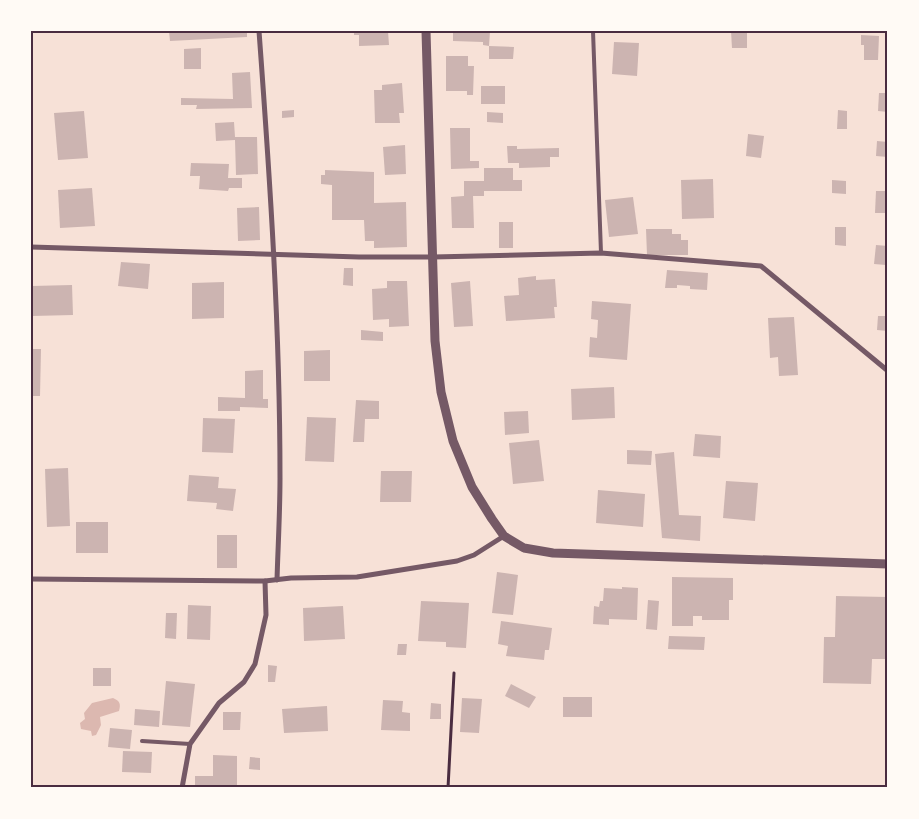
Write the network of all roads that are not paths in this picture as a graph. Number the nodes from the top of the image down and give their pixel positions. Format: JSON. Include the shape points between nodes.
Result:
{"nodes":[{"id":1,"x":259,"y":31,"type":"edge"},
{"id":2,"x":426,"y":31,"type":"edge"},
{"id":3,"x":593,"y":31,"type":"edge"},
{"id":4,"x":31,"y":247,"type":"edge"},
{"id":5,"x":601,"y":253,"type":"junction"},
{"id":6,"x":274,"y":255,"type":"junction"},
{"id":7,"x":433,"y":257,"type":"junction"},
{"id":8,"x":888,"y":371,"type":"edge"},
{"id":9,"x":504,"y":536,"type":"junction"},
{"id":10,"x":888,"y":564,"type":"edge"},
{"id":11,"x":31,"y":579,"type":"edge"},
{"id":12,"x":277,"y":580,"type":"junction"},
{"id":13,"x":266,"y":581,"type":"junction"},
{"id":14,"x":142,"y":741,"type":"dead end"},
{"id":15,"x":190,"y":744,"type":"junction"},
{"id":16,"x":182,"y":788,"type":"edge"}],
"edges":[{"from":1,"to":6,"type":"street"},
{"from":2,"to":7,"type":"street"},
{"from":3,"to":5,"type":"lane"},
{"from":4,"to":6,"type":"street"},
{"from":5,"to":7,"type":"street"},
{"from":5,"to":8,"type":"street","via":[[761,266]]},
{"from":6,"to":7,"type":"street"},
{"from":6,"to":12,"type":"street","via":[[280,479]]},
{"from":7,"to":9,"type":"street","via":[[435,340],[441,392],[453,442],[472,487]]},
{"from":9,"to":10,"type":"street","via":[[524,548],[553,553]]},
{"from":9,"to":12,"type":"street","via":[[457,562],[357,577]]},
{"from":11,"to":13,"type":"street"},
{"from":12,"to":13,"type":"street"},
{"from":13,"to":15,"type":"street","via":[[266,615],[255,664],[244,682],[219,703]]},
{"from":14,"to":15,"type":"lane"},
{"from":15,"to":16,"type":"street"}]}
